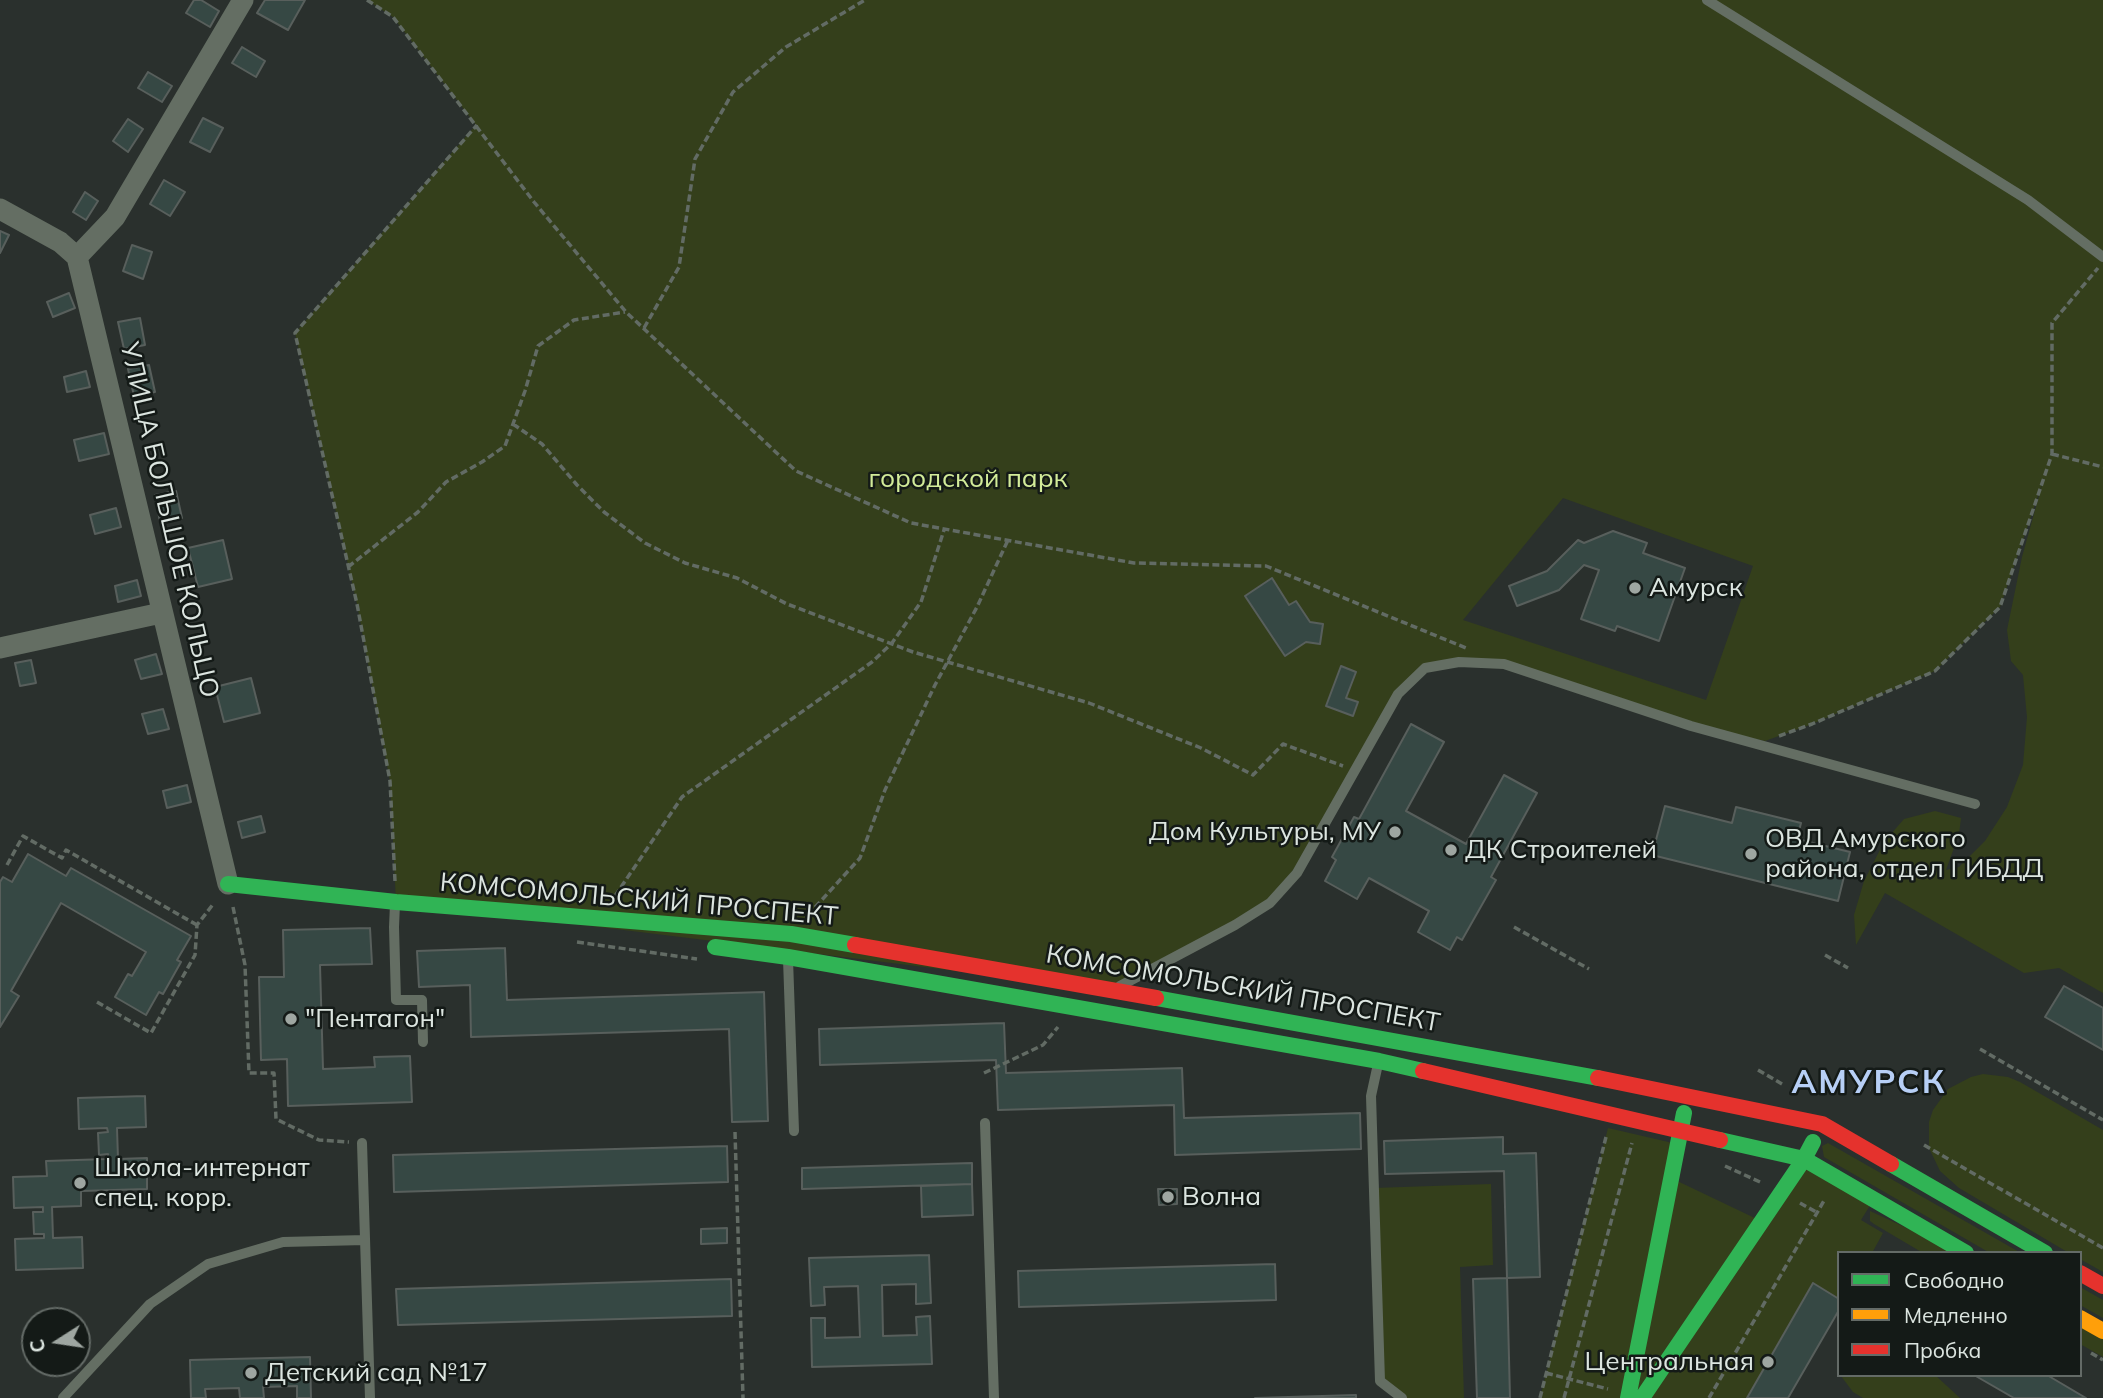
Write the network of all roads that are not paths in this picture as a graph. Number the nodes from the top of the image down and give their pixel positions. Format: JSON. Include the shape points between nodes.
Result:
{"nodes":[{"id":1,"x":243,"y":0,"type":"edge"},
{"id":2,"x":1707,"y":0,"type":"edge"},
{"id":3,"x":0,"y":209,"type":"edge"},
{"id":4,"x":77,"y":257,"type":"junction"},
{"id":5,"x":2103,"y":259,"type":"edge"},
{"id":6,"x":161,"y":612,"type":"junction"},
{"id":7,"x":0,"y":648,"type":"edge"},
{"id":8,"x":1975,"y":804,"type":"dead end"},
{"id":9,"x":228,"y":884,"type":"joint"},
{"id":10,"x":396,"y":902,"type":"junction"},
{"id":11,"x":791,"y":934,"type":"junction"},
{"id":12,"x":666,"y":940,"type":"dead end"},
{"id":13,"x":693,"y":944,"type":"dead end"},
{"id":14,"x":788,"y":957,"type":"junction"},
{"id":15,"x":1111,"y":990,"type":"junction"},
{"id":16,"x":423,"y":1042,"type":"dead end"},
{"id":17,"x":1379,"y":1061,"type":"junction"},
{"id":18,"x":1688,"y":1097,"type":"junction"},
{"id":19,"x":985,"y":1123,"type":"dead end"},
{"id":20,"x":1822,"y":1124,"type":"junction"},
{"id":21,"x":1679,"y":1130,"type":"junction"},
{"id":22,"x":793,"y":1131,"type":"dead end"},
{"id":23,"x":362,"y":1143,"type":"road end"},
{"id":24,"x":1804,"y":1159,"type":"junction"},
{"id":25,"x":365,"y":1240,"type":"junction"},
{"id":26,"x":1963,"y":1251,"type":"edge"},
{"id":27,"x":2042,"y":1251,"type":"edge"},
{"id":28,"x":2082,"y":1274,"type":"edge"},
{"id":29,"x":2103,"y":1286,"type":"edge"},
{"id":30,"x":2082,"y":1319,"type":"edge"},
{"id":31,"x":2103,"y":1331,"type":"edge"},
{"id":32,"x":1633,"y":1397,"type":"edge"},
{"id":33,"x":63,"y":1398,"type":"edge"},
{"id":34,"x":370,"y":1398,"type":"edge"},
{"id":35,"x":993,"y":1398,"type":"edge"},
{"id":36,"x":1402,"y":1398,"type":"edge"}],
"edges":[{"from":1,"to":4,"type":"street","via":[[115,217]]},
{"from":2,"to":5,"type":"lane","via":[[2028,200]]},
{"from":3,"to":4,"type":"street","via":[[60,242]]},
{"from":4,"to":6,"type":"street","name":"УЛИЦА БОЛЬШОЕ КОЛЬЦО"},
{"from":6,"to":7,"type":"street"},
{"from":6,"to":9,"type":"street","name":"УЛИЦА БОЛЬШОЕ КОЛЬЦО"},
{"from":8,"to":15,"type":"lane","via":[[1691,726],[1504,664],[1459,662],[1424,668],[1398,694],[1297,873],[1270,903]]},
{"from":9,"to":10,"type":"street","name":"КОМСОМОЛЬСКИЙ ПРОСПЕКТ"},
{"from":10,"to":11,"type":"street","name":"КОМСОМОЛЬСКИЙ ПРОСПЕКТ"},
{"from":10,"to":12,"type":"street","name":"КОМСОМОЛЬСКИЙ ПРОСПЕКТ"},
{"from":10,"to":16,"type":"lane","via":[[396,1000],[422,999]]},
{"from":11,"to":14,"type":"lane"},
{"from":11,"to":15,"type":"street","name":"КОМСОМОЛЬСКИЙ ПРОСПЕКТ"},
{"from":13,"to":14,"type":"street","name":"КОМСОМОЛЬСКИЙ ПРОСПЕКТ"},
{"from":14,"to":17,"type":"street","name":"КОМСОМОЛЬСКИЙ ПРОСПЕКТ"},
{"from":14,"to":22,"type":"lane"},
{"from":15,"to":18,"type":"street","name":"КОМСОМОЛЬСКИЙ ПРОСПЕКТ","via":[[1527,1063]]},
{"from":17,"to":21,"type":"street","name":"КОМСОМОЛЬСКИЙ ПРОСПЕКТ"},
{"from":17,"to":36,"type":"lane","via":[[1371,1096],[1380,1381]]},
{"from":18,"to":20,"type":"street","name":"КОМСОМОЛЬСКИЙ ПРОСПЕКТ"},
{"from":18,"to":21,"type":"street"},
{"from":19,"to":35,"type":"lane"},
{"from":20,"to":24,"type":"street"},
{"from":20,"to":27,"type":"street","name":"КОМСОМОЛЬСКИЙ ПРОСПЕКТ"},
{"from":21,"to":24,"type":"street","name":"КОМСОМОЛЬСКИЙ ПРОСПЕКТ"},
{"from":21,"to":32,"type":"street"},
{"from":23,"to":25,"type":"lane"},
{"from":24,"to":26,"type":"street","name":"КОМСОМОЛЬСКИЙ ПРОСПЕКТ"},
{"from":24,"to":32,"type":"street"},
{"from":25,"to":33,"type":"lane","via":[[283,1242],[208,1264],[150,1304]]},
{"from":25,"to":34,"type":"lane"},
{"from":28,"to":29,"type":"street"},
{"from":30,"to":31,"type":"street"}]}
